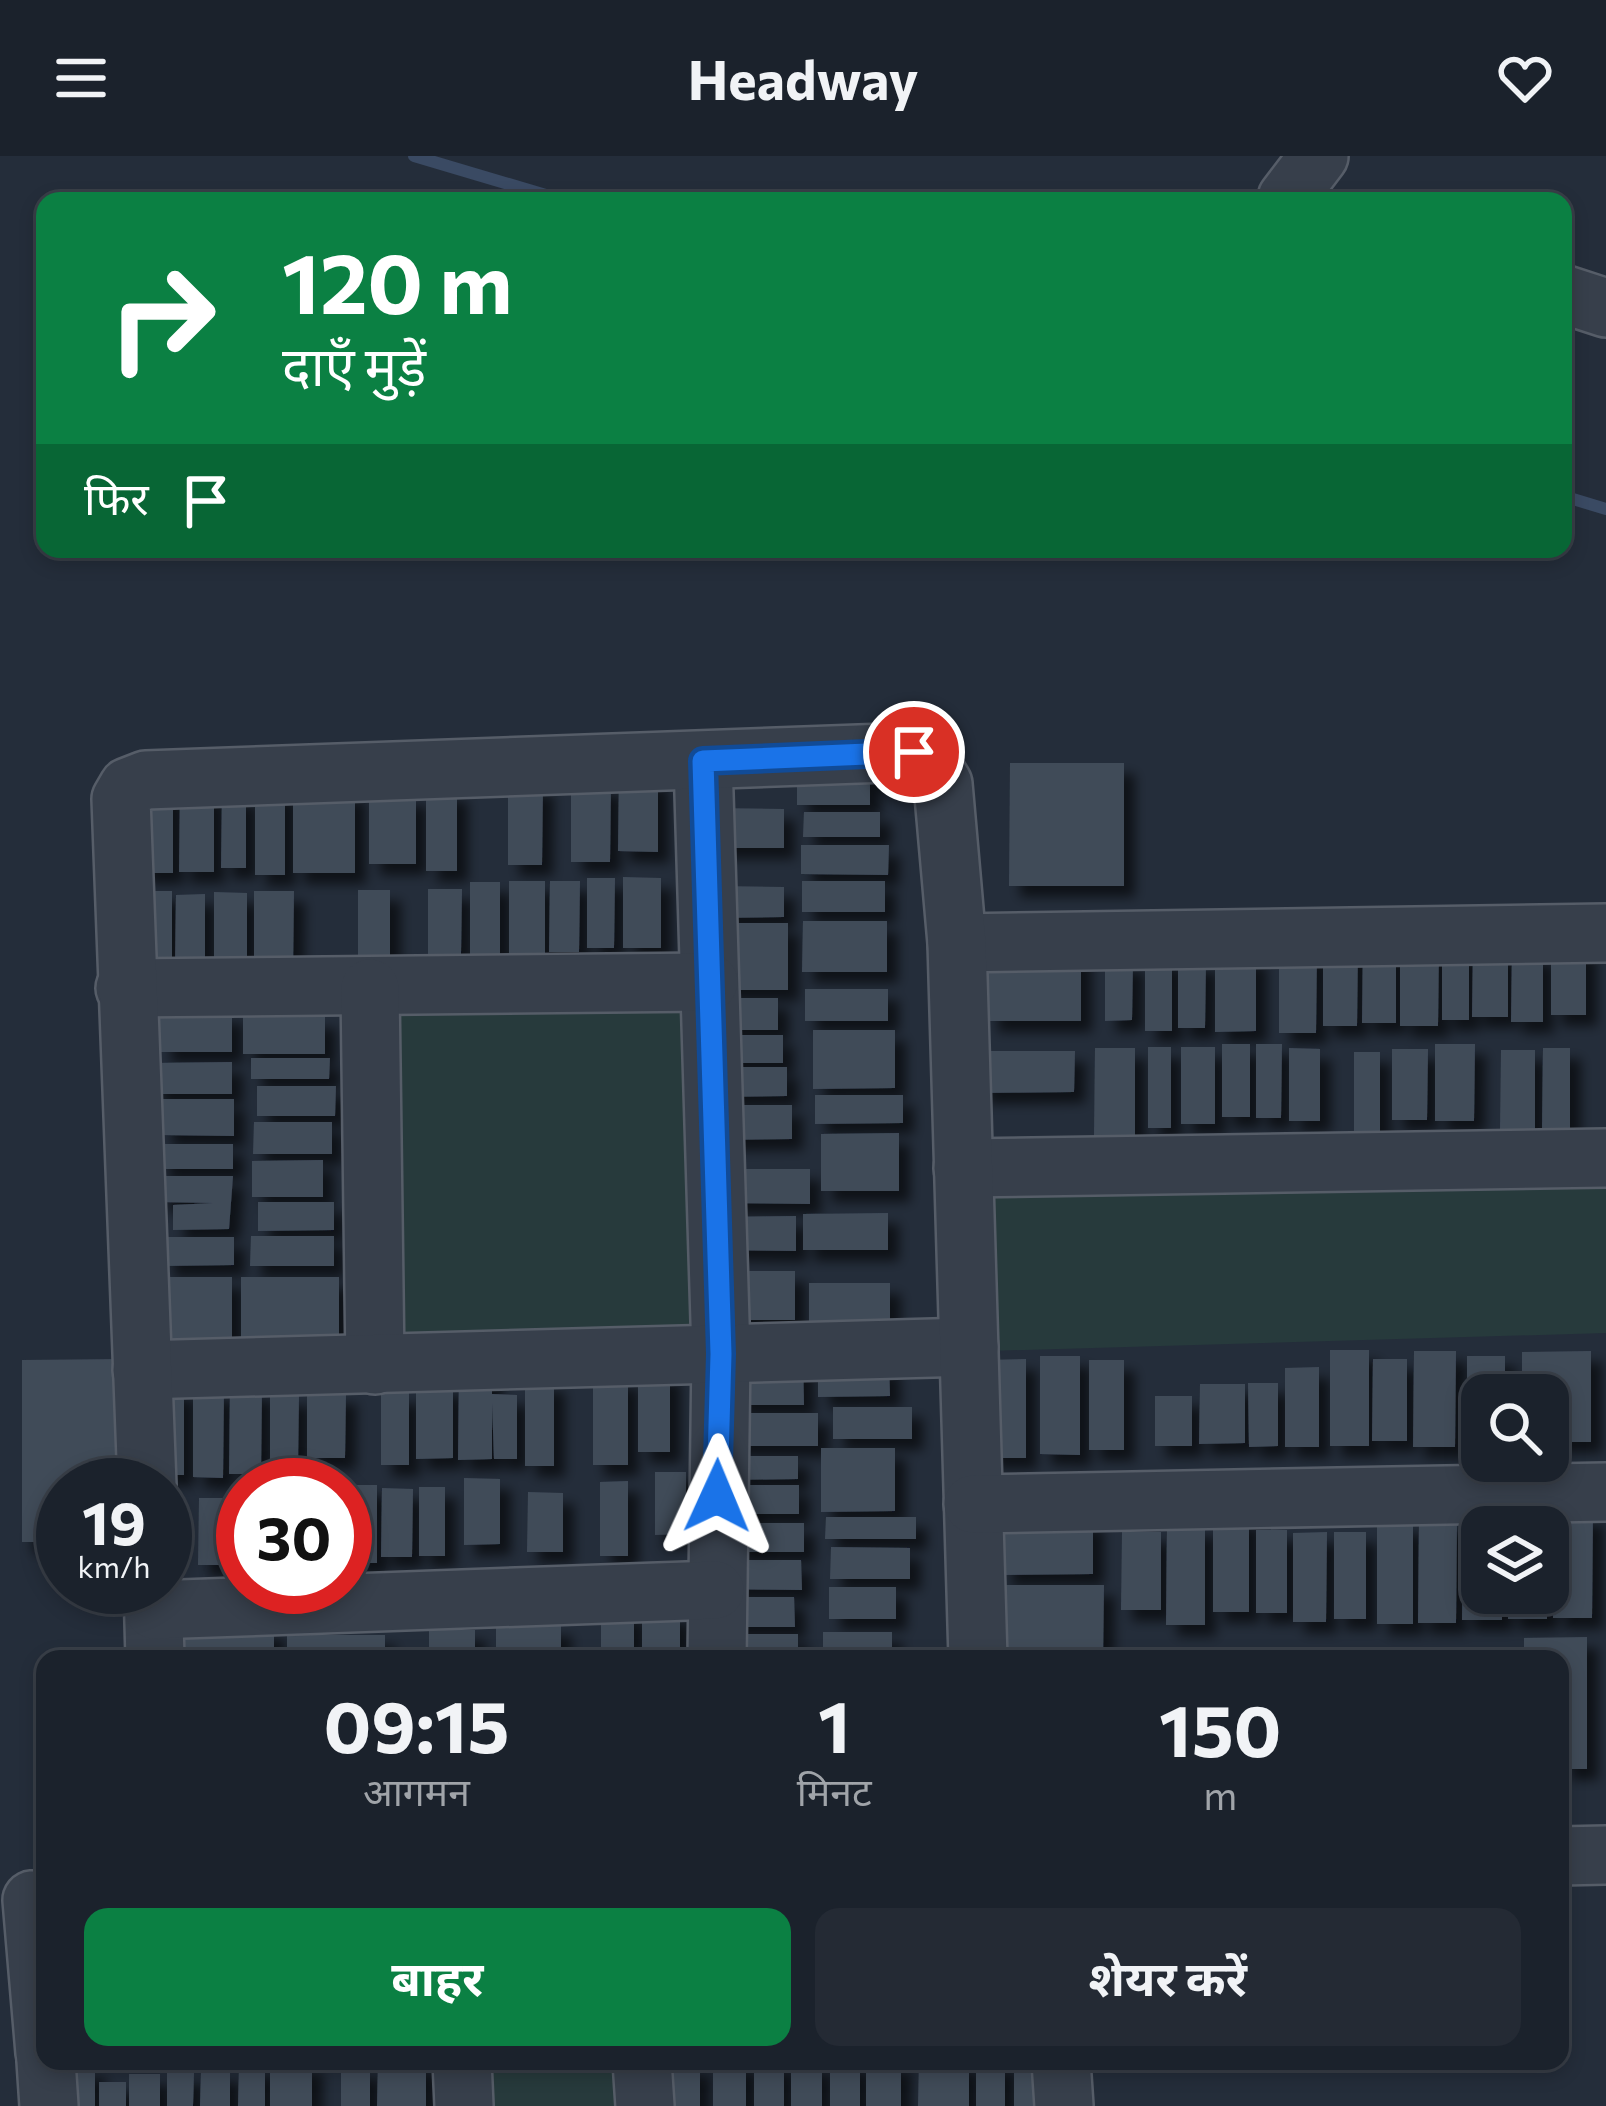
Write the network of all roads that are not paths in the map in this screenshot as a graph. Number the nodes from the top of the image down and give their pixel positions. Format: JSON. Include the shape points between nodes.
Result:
{"nodes":[{"id":1,"x":1319,"y":156,"type":"edge"},
{"id":2,"x":1292,"y":192,"type":"edge"},
{"id":3,"x":1572,"y":297,"type":"edge"},
{"id":4,"x":1606,"y":308,"type":"edge"},
{"id":5,"x":703,"y":761,"type":"junction"},
{"id":6,"x":1606,"y":933,"type":"edge"},
{"id":7,"x":957,"y":943,"type":"junction"},
{"id":8,"x":709,"y":982,"type":"junction"},
{"id":9,"x":125,"y":988,"type":"junction"},
{"id":10,"x":370,"y":988,"type":"junction"},
{"id":11,"x":1606,"y":1158,"type":"edge"},
{"id":12,"x":964,"y":1168,"type":"junction"},
{"id":13,"x":969,"y":1347,"type":"junction"},
{"id":14,"x":721,"y":1354,"type":"junction"},
{"id":15,"x":375,"y":1365,"type":"junction"},
{"id":16,"x":142,"y":1370,"type":"junction"},
{"id":17,"x":147,"y":1458,"type":"edge"},
{"id":18,"x":1606,"y":1492,"type":"edge"},
{"id":19,"x":974,"y":1504,"type":"junction"},
{"id":20,"x":715,"y":1590,"type":"junction"},
{"id":21,"x":154,"y":1619,"type":"edge"},
{"id":22,"x":717,"y":1650,"type":"edge"},
{"id":23,"x":978,"y":1650,"type":"edge"},
{"id":24,"x":1606,"y":1855,"type":"edge"},
{"id":25,"x":1569,"y":1856,"type":"edge"},
{"id":26,"x":26,"y":1901,"type":"edge"},
{"id":27,"x":36,"y":1983,"type":"edge"},
{"id":28,"x":46,"y":2070,"type":"edge"},
{"id":29,"x":462,"y":2070,"type":"edge"},
{"id":30,"x":643,"y":2070,"type":"edge"},
{"id":31,"x":1062,"y":2070,"type":"edge"},
{"id":32,"x":49,"y":2106,"type":"edge"},
{"id":33,"x":464,"y":2106,"type":"edge"},
{"id":34,"x":645,"y":2106,"type":"edge"},
{"id":35,"x":1064,"y":2106,"type":"edge"}],
"edges":[{"from":1,"to":2,"type":"street"},
{"from":3,"to":4,"type":"street"},
{"from":5,"to":7,"type":"street","via":[[914,752],[930,763],[943,784]]},
{"from":5,"to":8,"type":"street"},
{"from":5,"to":9,"type":"street","via":[[134,784],[122,800]]},
{"from":6,"to":7,"type":"street"},
{"from":7,"to":12,"type":"street"},
{"from":8,"to":10,"type":"street"},
{"from":8,"to":14,"type":"street"},
{"from":9,"to":10,"type":"street"},
{"from":9,"to":16,"type":"street"},
{"from":10,"to":15,"type":"street"},
{"from":11,"to":12,"type":"street"},
{"from":12,"to":13,"type":"street"},
{"from":13,"to":14,"type":"street"},
{"from":13,"to":19,"type":"street"},
{"from":14,"to":15,"type":"street"},
{"from":14,"to":20,"type":"street"},
{"from":15,"to":16,"type":"street"},
{"from":16,"to":17,"type":"street"},
{"from":18,"to":19,"type":"street"},
{"from":19,"to":23,"type":"street"},
{"from":20,"to":21,"type":"street"},
{"from":20,"to":22,"type":"street"},
{"from":24,"to":25,"type":"street"},
{"from":26,"to":27,"type":"street"},
{"from":28,"to":32,"type":"street"},
{"from":29,"to":33,"type":"street"},
{"from":30,"to":34,"type":"street"},
{"from":31,"to":35,"type":"street"}]}
